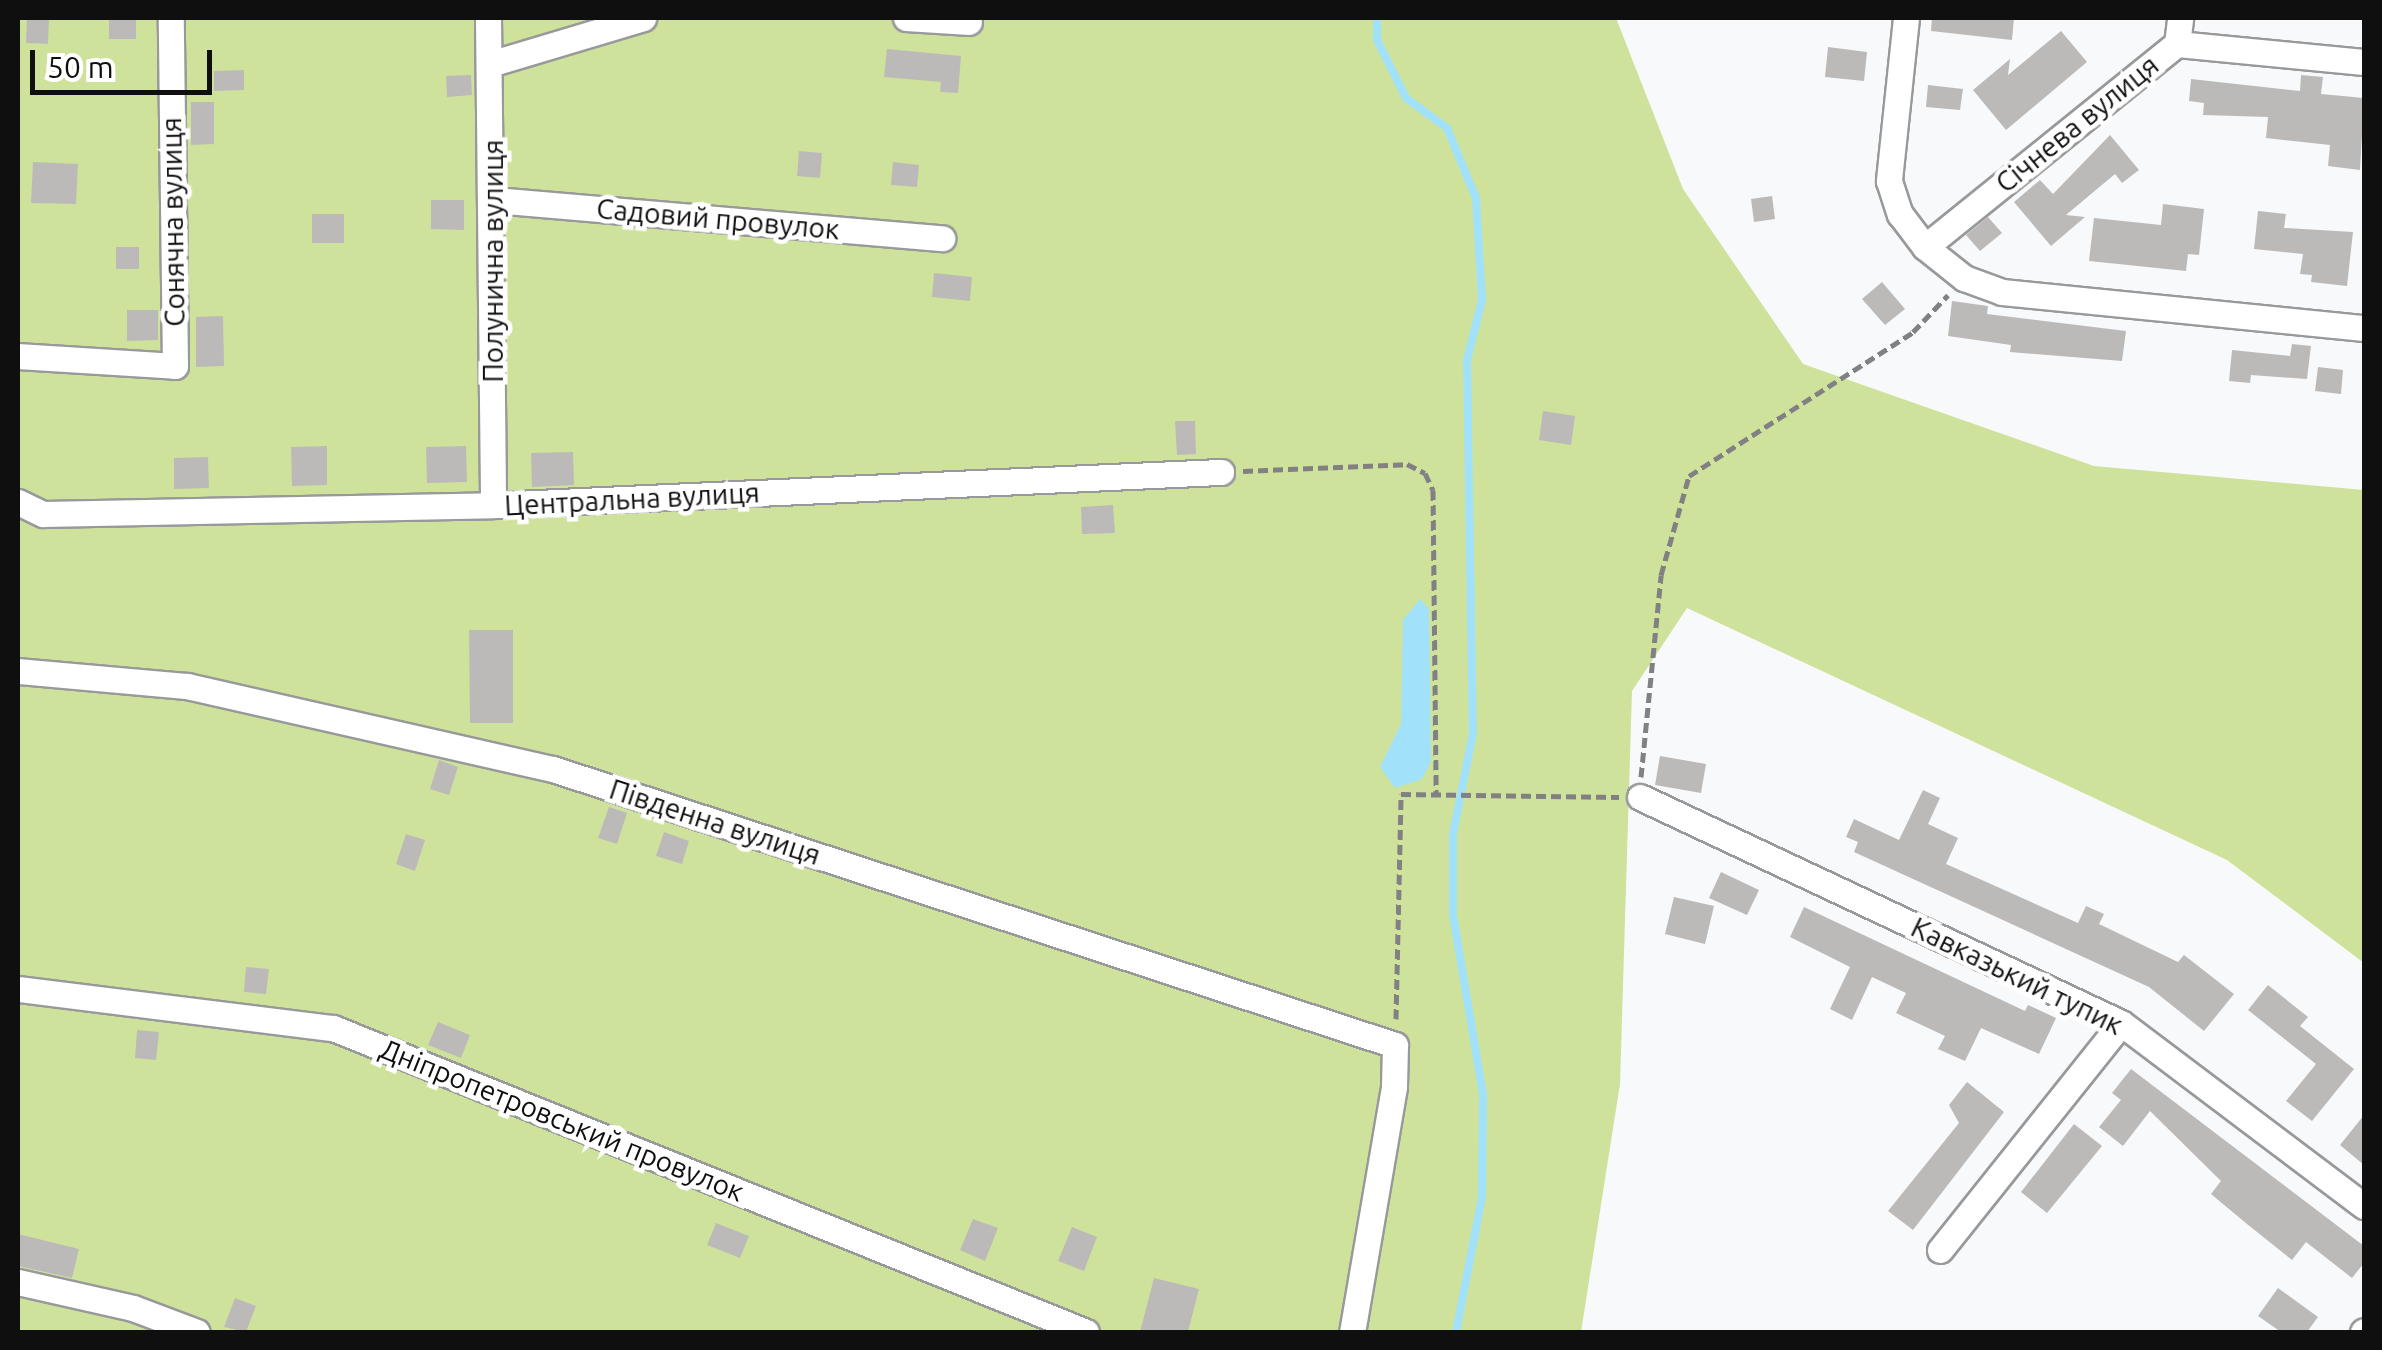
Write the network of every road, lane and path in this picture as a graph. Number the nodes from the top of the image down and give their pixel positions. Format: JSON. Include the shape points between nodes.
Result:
{"nodes":[{"id":1,"x":171,"y":18,"type":"edge"},
{"id":2,"x":488,"y":18,"type":"edge"},
{"id":3,"x":643,"y":18,"type":"edge"},
{"id":4,"x":906,"y":18,"type":"edge"},
{"id":5,"x":1906,"y":18,"type":"edge"},
{"id":6,"x":2180,"y":18,"type":"edge"},
{"id":7,"x":969,"y":22,"type":"dead end"},
{"id":8,"x":2177,"y":44,"type":"junction"},
{"id":9,"x":2364,"y":62,"type":"edge"},
{"id":10,"x":490,"y":64,"type":"junction"},
{"id":11,"x":494,"y":200,"type":"junction"},
{"id":12,"x":942,"y":238,"type":"dead end"},
{"id":13,"x":1924,"y":248,"type":"junction"},
{"id":14,"x":1964,"y":278,"type":"junction"},
{"id":15,"x":2364,"y":328,"type":"edge"},
{"id":16,"x":18,"y":356,"type":"edge"},
{"id":17,"x":1222,"y":472,"type":"joint"},
{"id":18,"x":18,"y":502,"type":"edge"},
{"id":19,"x":493,"y":505,"type":"junction"},
{"id":20,"x":18,"y":671,"type":"edge"},
{"id":21,"x":1436,"y":794,"type":"junction"},
{"id":22,"x":1640,"y":797,"type":"junction"},
{"id":23,"x":18,"y":989,"type":"edge"},
{"id":24,"x":2120,"y":1023,"type":"junction"},
{"id":25,"x":1395,"y":1045,"type":"junction"},
{"id":26,"x":2364,"y":1206,"type":"edge"},
{"id":27,"x":1940,"y":1250,"type":"dead end"},
{"id":28,"x":18,"y":1282,"type":"edge"},
{"id":29,"x":197,"y":1332,"type":"edge"},
{"id":30,"x":1086,"y":1332,"type":"edge"},
{"id":31,"x":1352,"y":1332,"type":"edge"}],
"edges":[{"from":1,"to":16,"type":"street","name":"Сонячна вулиця","via":[[175,366]]},
{"from":2,"to":10,"type":"street","name":"Полунична вулиця"},
{"from":3,"to":10,"type":"street"},
{"from":4,"to":7,"type":"street"},
{"from":5,"to":13,"type":"street","via":[[1888,181],[1900,214]]},
{"from":6,"to":8,"type":"street"},
{"from":8,"to":9,"type":"street","name":"Січнева вулиця"},
{"from":8,"to":13,"type":"street","name":"Січнева вулиця"},
{"from":10,"to":11,"type":"street","name":"Полунична вулиця"},
{"from":11,"to":12,"type":"street","name":"Садовий провулок"},
{"from":11,"to":19,"type":"street","name":"Полунична вулиця"},
{"from":13,"to":14,"type":"street"},
{"from":14,"to":15,"type":"street","via":[[2002,292]]},
{"from":14,"to":22,"type":"path","via":[[1914,332],[1689,476],[1661,575]]},
{"from":17,"to":19,"type":"street","name":"Центральна вулиця"},
{"from":17,"to":21,"type":"path","via":[[1408,464],[1425,472],[1433,490]]},
{"from":18,"to":19,"type":"street","name":"Центральна вулиця","via":[[43,514]]},
{"from":20,"to":25,"type":"street","name":"Південна вулиця","via":[[187,686],[553,769]]},
{"from":21,"to":22,"type":"path"},
{"from":21,"to":25,"type":"path","via":[[1400,794]]},
{"from":22,"to":24,"type":"street","name":"Кавказький тупик"},
{"from":23,"to":30,"type":"street","name":"Дніпропетровський провулок","via":[[333,1028]]},
{"from":24,"to":26,"type":"street","name":"Кавказький тупик"},
{"from":24,"to":27,"type":"street"},
{"from":25,"to":31,"type":"street","via":[[1394,1087]]},
{"from":28,"to":29,"type":"street","via":[[134,1308]]}]}
